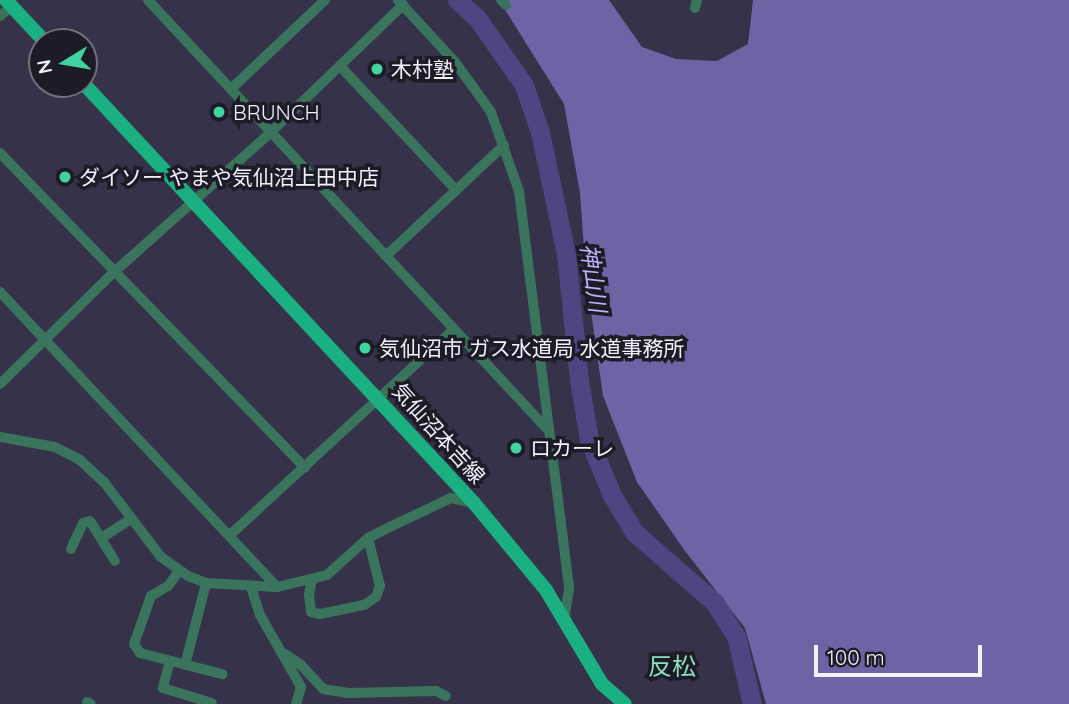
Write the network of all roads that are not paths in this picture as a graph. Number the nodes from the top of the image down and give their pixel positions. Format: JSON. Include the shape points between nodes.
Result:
{"nodes":[{"id":1,"x":148,"y":0,"type":"edge"},
{"id":2,"x":325,"y":0,"type":"edge"},
{"id":3,"x":400,"y":3,"type":"edge"},
{"id":4,"x":6,"y":7,"type":"edge"},
{"id":5,"x":29,"y":28,"type":"edge"},
{"id":6,"x":340,"y":66,"type":"junction"},
{"id":7,"x":231,"y":89,"type":"junction"},
{"id":8,"x":97,"y":98,"type":"edge"},
{"id":9,"x":270,"y":132,"type":"junction"},
{"id":10,"x":504,"y":145,"type":"junction"},
{"id":11,"x":0,"y":153,"type":"edge"},
{"id":12,"x":456,"y":190,"type":"junction"},
{"id":13,"x":192,"y":201,"type":"junction"},
{"id":14,"x":386,"y":256,"type":"junction"},
{"id":15,"x":113,"y":273,"type":"junction"},
{"id":16,"x":0,"y":292,"type":"edge"},
{"id":17,"x":453,"y":330,"type":"junction"},
{"id":18,"x":46,"y":341,"type":"junction"},
{"id":19,"x":0,"y":384,"type":"edge"},
{"id":20,"x":378,"y":397,"type":"junction"},
{"id":21,"x":549,"y":430,"type":"junction"},
{"id":22,"x":0,"y":437,"type":"edge"},
{"id":23,"x":305,"y":468,"type":"junction"},
{"id":24,"x":474,"y":503,"type":"junction"},
{"id":25,"x":131,"y":519,"type":"junction"},
{"id":26,"x":230,"y":535,"type":"junction"},
{"id":27,"x":103,"y":537,"type":"junction"},
{"id":28,"x":368,"y":538,"type":"junction"},
{"id":29,"x":71,"y":549,"type":"dead end"},
{"id":30,"x":115,"y":561,"type":"dead end"},
{"id":31,"x":179,"y":571,"type":"junction"},
{"id":32,"x":312,"y":579,"type":"junction"},
{"id":33,"x":206,"y":583,"type":"junction"},
{"id":34,"x":251,"y":587,"type":"junction"},
{"id":35,"x":277,"y":587,"type":"junction"},
{"id":36,"x":564,"y":620,"type":"junction"},
{"id":37,"x":285,"y":654,"type":"junction"},
{"id":38,"x":170,"y":661,"type":"junction"},
{"id":39,"x":185,"y":664,"type":"junction"},
{"id":40,"x":222,"y":674,"type":"dead end"},
{"id":41,"x":446,"y":696,"type":"dead end"},
{"id":42,"x":212,"y":703,"type":"edge"},
{"id":43,"x":296,"y":704,"type":"edge"},
{"id":44,"x":625,"y":704,"type":"edge"}],
"edges":[{"from":1,"to":7,"type":"street"},
{"from":2,"to":7,"type":"street"},
{"from":3,"to":6,"type":"street"},
{"from":3,"to":10,"type":"street","via":[[455,62],[491,113]]},
{"from":4,"to":5,"type":"main road"},
{"from":6,"to":9,"type":"street"},
{"from":6,"to":12,"type":"street"},
{"from":7,"to":9,"type":"street"},
{"from":8,"to":13,"type":"main road","name":"気仙沼本吉線"},
{"from":9,"to":13,"type":"street"},
{"from":9,"to":14,"type":"street"},
{"from":10,"to":12,"type":"street"},
{"from":10,"to":21,"type":"street","via":[[520,202]]},
{"from":11,"to":15,"type":"street"},
{"from":12,"to":14,"type":"street"},
{"from":13,"to":15,"type":"street"},
{"from":13,"to":20,"type":"main road","name":"気仙沼本吉線"},
{"from":14,"to":17,"type":"street"},
{"from":15,"to":18,"type":"street"},
{"from":15,"to":23,"type":"street"},
{"from":16,"to":18,"type":"street"},
{"from":17,"to":20,"type":"street"},
{"from":17,"to":21,"type":"street"},
{"from":18,"to":19,"type":"street"},
{"from":18,"to":26,"type":"street"},
{"from":20,"to":23,"type":"street"},
{"from":20,"to":24,"type":"main road","name":"気仙沼本吉線"},
{"from":21,"to":36,"type":"street","via":[[569,589]]},
{"from":22,"to":25,"type":"street","via":[[55,447],[80,460],[104,482]]},
{"from":23,"to":26,"type":"street"},
{"from":24,"to":28,"type":"street","via":[[451,498]]},
{"from":24,"to":36,"type":"main road","name":"気仙沼本吉線","via":[[546,590]]},
{"from":25,"to":27,"type":"street"},
{"from":25,"to":31,"type":"street","via":[[161,557]]},
{"from":26,"to":35,"type":"street"},
{"from":27,"to":29,"type":"street","via":[[90,521],[83,523]]},
{"from":27,"to":30,"type":"street"},
{"from":28,"to":32,"type":"street","via":[[327,575]]},
{"from":28,"to":32,"type":"street","via":[[380,586],[376,597],[364,605],[311,612]]},
{"from":31,"to":33,"type":"street"},
{"from":31,"to":38,"type":"street","via":[[168,586],[151,596],[134,645],[140,653]]},
{"from":32,"to":35,"type":"street"},
{"from":33,"to":34,"type":"street"},
{"from":33,"to":39,"type":"street"},
{"from":34,"to":35,"type":"street"},
{"from":34,"to":37,"type":"street","via":[[260,615]]},
{"from":36,"to":44,"type":"main road","name":"気仙沼本吉線","via":[[603,684]]},
{"from":37,"to":41,"type":"street","via":[[323,689],[347,693],[436,691]]},
{"from":37,"to":43,"type":"street","via":[[301,687]]},
{"from":38,"to":39,"type":"street"},
{"from":38,"to":42,"type":"street","via":[[163,688]]},
{"from":39,"to":40,"type":"street"}]}
